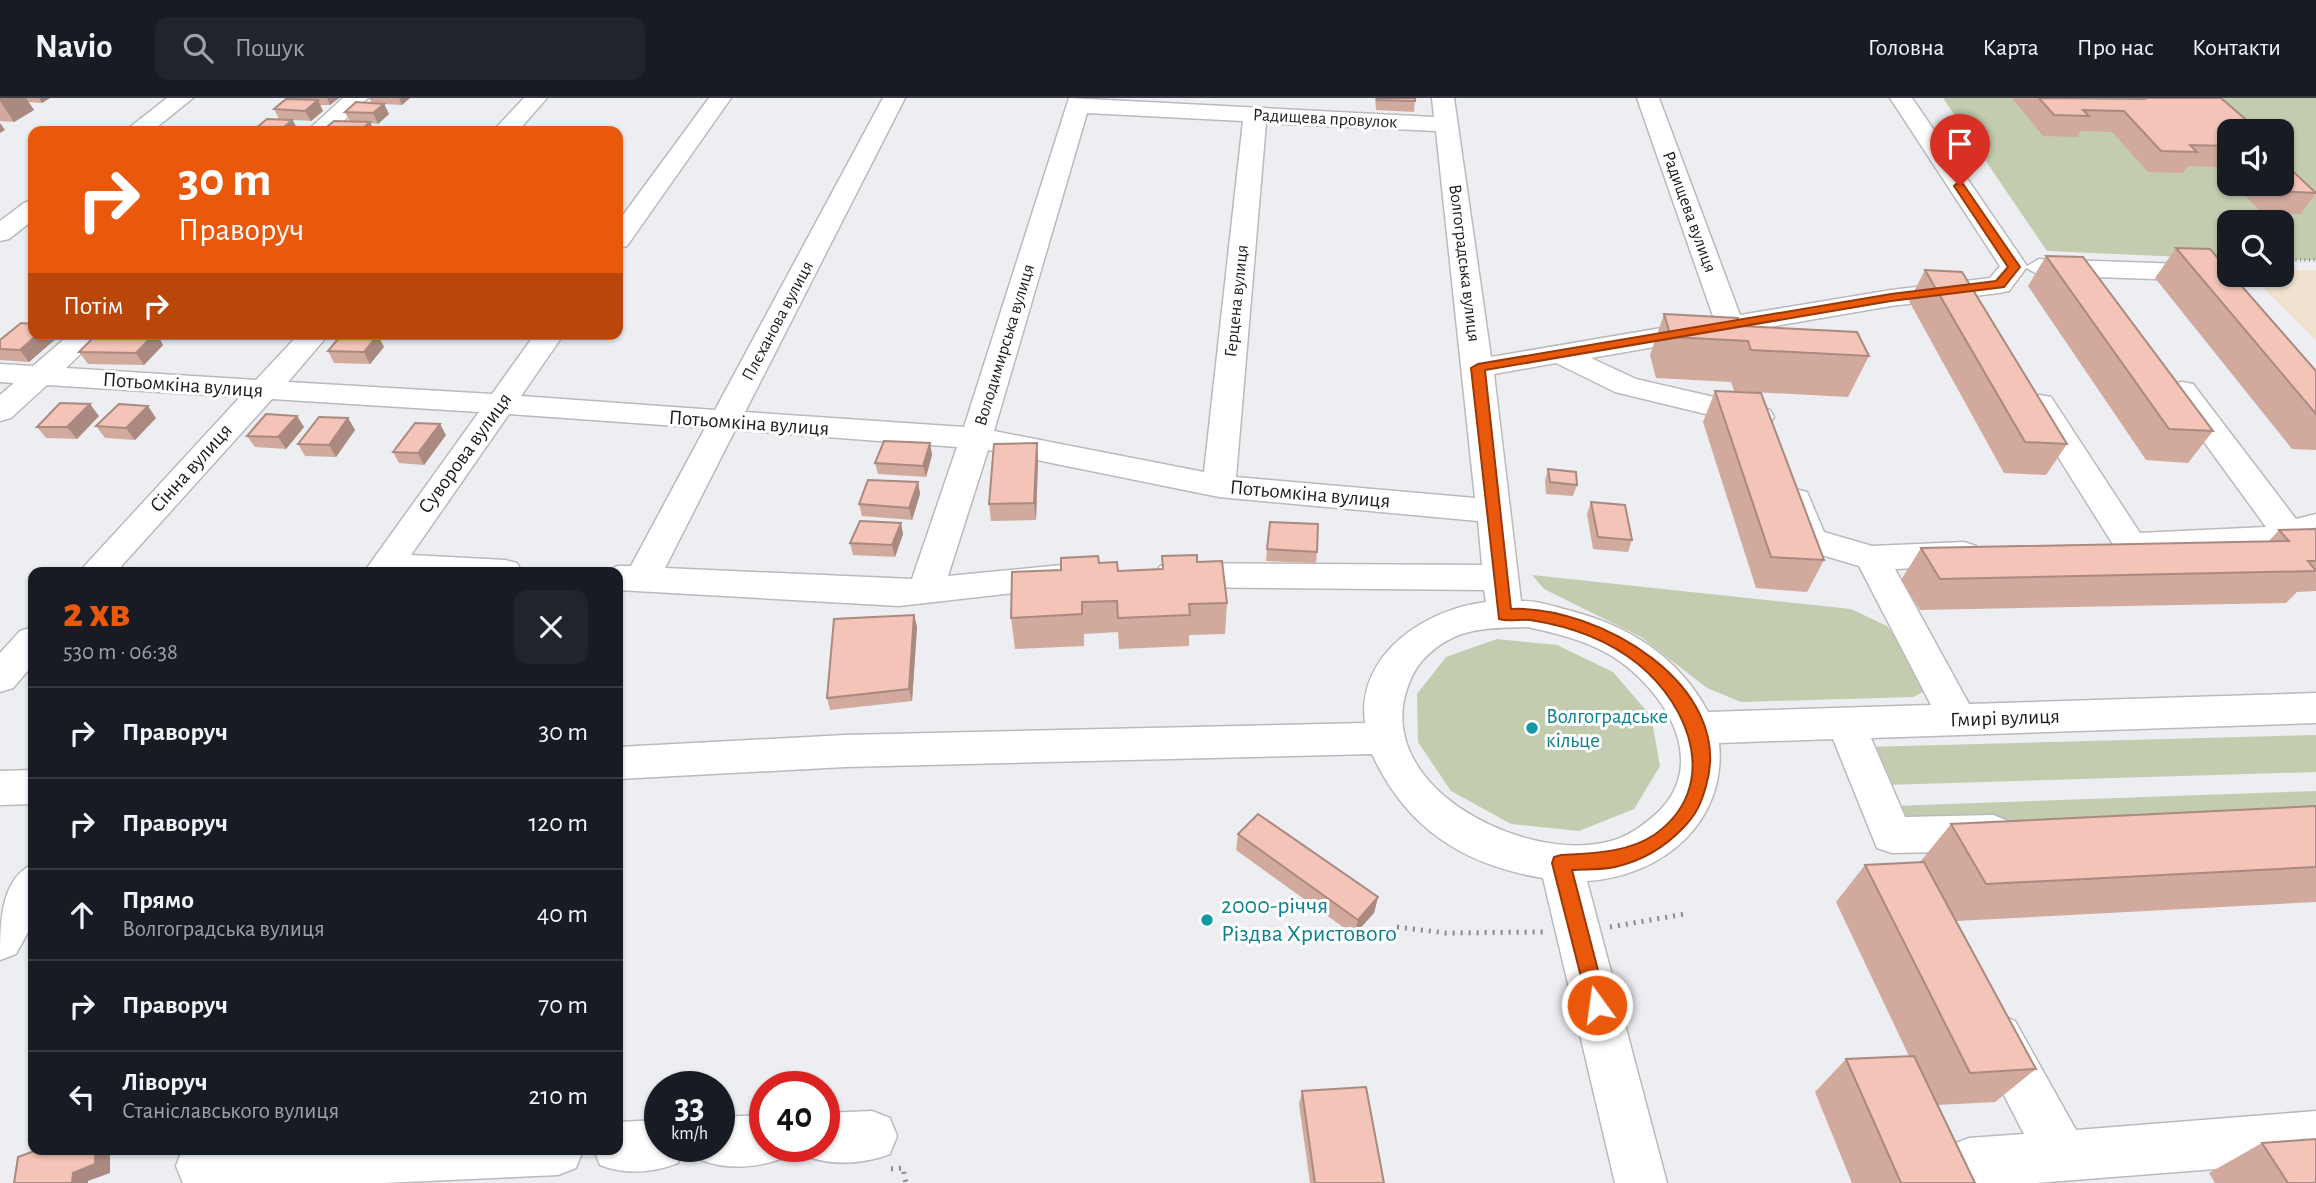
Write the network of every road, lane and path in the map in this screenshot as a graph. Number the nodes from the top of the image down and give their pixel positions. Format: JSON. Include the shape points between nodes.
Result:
{"nodes":[{"id":1,"x":182,"y":98,"type":"edge"},
{"id":2,"x":357,"y":98,"type":"edge"},
{"id":3,"x":536,"y":98,"type":"edge"},
{"id":4,"x":720,"y":98,"type":"edge"},
{"id":5,"x":894,"y":98,"type":"edge"},
{"id":6,"x":1648,"y":98,"type":"edge"},
{"id":7,"x":1901,"y":98,"type":"edge"},
{"id":8,"x":1079,"y":102,"type":"edge"},
{"id":9,"x":1445,"y":111,"type":"edge"},
{"id":10,"x":1255,"y":116,"type":"junction"},
{"id":11,"x":144,"y":126,"type":"edge"},
{"id":12,"x":325,"y":126,"type":"edge"},
{"id":13,"x":510,"y":126,"type":"edge"},
{"id":14,"x":28,"y":212,"type":"edge"},
{"id":15,"x":0,"y":233,"type":"edge"},
{"id":16,"x":623,"y":233,"type":"edge"},
{"id":17,"x":2294,"y":260,"type":"edge"},
{"id":18,"x":2316,"y":260,"type":"edge"},
{"id":19,"x":2014,"y":267,"type":"junction"},
{"id":20,"x":2089,"y":267,"type":"junction"},
{"id":21,"x":2227,"y":291,"type":"edge"},
{"id":22,"x":2114,"y":300,"type":"edge"},
{"id":23,"x":1730,"y":325,"type":"junction"},
{"id":24,"x":80,"y":340,"type":"edge"},
{"id":25,"x":309,"y":340,"type":"edge"},
{"id":26,"x":546,"y":340,"type":"edge"},
{"id":27,"x":1560,"y":354,"type":"junction"},
{"id":28,"x":2164,"y":366,"type":"edge"},
{"id":29,"x":1478,"y":368,"type":"junction"},
{"id":30,"x":0,"y":373,"type":"edge"},
{"id":31,"x":40,"y":376,"type":"junction"},
{"id":32,"x":2025,"y":382,"type":"edge"},
{"id":33,"x":262,"y":391,"type":"junction"},
{"id":34,"x":500,"y":404,"type":"junction"},
{"id":35,"x":0,"y":411,"type":"edge"},
{"id":36,"x":726,"y":421,"type":"junction"},
{"id":37,"x":976,"y":438,"type":"junction"},
{"id":38,"x":1219,"y":486,"type":"junction"},
{"id":39,"x":1493,"y":511,"type":"junction"},
{"id":40,"x":2302,"y":529,"type":"edge"},
{"id":41,"x":2130,"y":545,"type":"junction"},
{"id":42,"x":2090,"y":548,"type":"edge"},
{"id":43,"x":1994,"y":552,"type":"edge"},
{"id":44,"x":1872,"y":558,"type":"junction"},
{"id":45,"x":101,"y":567,"type":"edge"},
{"id":46,"x":384,"y":567,"type":"edge"},
{"id":47,"x":1133,"y":576,"type":"edge"},
{"id":48,"x":1092,"y":577,"type":"edge"},
{"id":49,"x":629,"y":579,"type":"edge"},
{"id":50,"x":926,"y":590,"type":"junction"},
{"id":51,"x":1502,"y":597,"type":"junction"},
{"id":52,"x":28,"y":647,"type":"edge"},
{"id":53,"x":0,"y":678,"type":"edge"},
{"id":54,"x":2316,"y":708,"type":"edge"},
{"id":55,"x":1958,"y":720,"type":"junction"},
{"id":56,"x":1846,"y":723,"type":"junction"},
{"id":57,"x":1695,"y":728,"type":"junction"},
{"id":58,"x":1384,"y":738,"type":"junction"},
{"id":59,"x":623,"y":764,"type":"edge"},
{"id":60,"x":28,"y":786,"type":"edge"},
{"id":61,"x":0,"y":788,"type":"edge"},
{"id":62,"x":2029,"y":832,"type":"edge"},
{"id":63,"x":1561,"y":863,"type":"junction"},
{"id":64,"x":28,"y":892,"type":"edge"},
{"id":65,"x":0,"y":940,"type":"edge"},
{"id":66,"x":1977,"y":999,"type":"edge"},
{"id":67,"x":872,"y":1136,"type":"dead end"},
{"id":68,"x":2316,"y":1136,"type":"edge"},
{"id":69,"x":840,"y":1137,"type":"edge"},
{"id":70,"x":644,"y":1146,"type":"edge"},
{"id":71,"x":623,"y":1147,"type":"edge"},
{"id":72,"x":446,"y":1155,"type":"edge"},
{"id":73,"x":2063,"y":1155,"type":"junction"},
{"id":74,"x":200,"y":1166,"type":"edge"},
{"id":75,"x":1641,"y":1183,"type":"edge"},
{"id":76,"x":1979,"y":1183,"type":"edge"}],
"edges":[{"from":1,"to":11,"type":"street"},
{"from":2,"to":12,"type":"street"},
{"from":3,"to":13,"type":"street"},
{"from":4,"to":16,"type":"street"},
{"from":5,"to":36,"type":"street","name":"Плєханова вулиця"},
{"from":6,"to":23,"type":"street","name":"Радищева вулиця"},
{"from":7,"to":19,"type":"street"},
{"from":8,"to":10,"type":"street","name":"Радищева провулок"},
{"from":8,"to":37,"type":"street","name":"Володимирська вулиця"},
{"from":9,"to":10,"type":"street","name":"Радищева провулок"},
{"from":9,"to":29,"type":"street","name":"Волгоградська вулиця"},
{"from":10,"to":38,"type":"street","name":"Герцена вулиця"},
{"from":14,"to":15,"type":"street"},
{"from":17,"to":18,"type":"path"},
{"from":19,"to":20,"type":"street"},
{"from":19,"to":23,"type":"street","via":[[1999,285],[1973,300],[1891,298]]},
{"from":20,"to":21,"type":"street","via":[[2209,271]]},
{"from":20,"to":22,"type":"lane"},
{"from":23,"to":27,"type":"street"},
{"from":24,"to":31,"type":"street"},
{"from":25,"to":33,"type":"street","name":"Сінна вулиця"},
{"from":26,"to":34,"type":"street","name":"Суворова вулиця"},
{"from":27,"to":29,"type":"street"},
{"from":27,"to":44,"type":"street","via":[[1626,386],[1765,419],[1810,540]]},
{"from":28,"to":40,"type":"lane"},
{"from":29,"to":39,"type":"street","name":"Волгоградська вулиця"},
{"from":30,"to":31,"type":"street","name":"Потьомкіна вулиця"},
{"from":31,"to":33,"type":"street","name":"Потьомкіна вулиця"},
{"from":31,"to":35,"type":"street"},
{"from":32,"to":41,"type":"street"},
{"from":33,"to":34,"type":"street","name":"Потьомкіна вулиця"},
{"from":33,"to":45,"type":"street","name":"Сінна вулиця"},
{"from":34,"to":36,"type":"street","name":"Потьомкіна вулиця"},
{"from":34,"to":46,"type":"street","name":"Суворова вулиця"},
{"from":36,"to":37,"type":"street","name":"Потьомкіна вулиця"},
{"from":36,"to":49,"type":"street","name":"Плєханова вулиця"},
{"from":37,"to":38,"type":"street","name":"Потьомкіна вулиця"},
{"from":37,"to":50,"type":"street","name":"Володимирська вулиця"},
{"from":38,"to":39,"type":"street","name":"Потьомкіна вулиця"},
{"from":39,"to":51,"type":"street","name":"Волгоградська вулиця"},
{"from":40,"to":41,"type":"street","via":[[2264,539]]},
{"from":41,"to":42,"type":"street"},
{"from":43,"to":44,"type":"street"},
{"from":44,"to":55,"type":"street"},
{"from":47,"to":51,"type":"street"},
{"from":48,"to":50,"type":"street"},
{"from":49,"to":50,"type":"street","via":[[899,593]]},
{"from":51,"to":57,"type":"street","via":[[1527,614],[1577,624],[1612,639],[1643,659],[1669,684]]},
{"from":51,"to":58,"type":"street","via":[[1479,616],[1443,627],[1413,645],[1388,682],[1382,703]]},
{"from":52,"to":53,"type":"street"},
{"from":54,"to":55,"type":"street","name":"Гмирі вулиця"},
{"from":55,"to":56,"type":"street","name":"Гмирі вулиця"},
{"from":56,"to":57,"type":"street","name":"Гмирі вулиця"},
{"from":56,"to":62,"type":"street","via":[[1892,835]]},
{"from":57,"to":63,"type":"street","via":[[1702,770],[1690,809],[1660,840],[1614,859]]},
{"from":58,"to":59,"type":"street","via":[[845,751]]},
{"from":58,"to":63,"type":"street","via":[[1399,772],[1426,805],[1462,832],[1506,852]]},
{"from":60,"to":61,"type":"street"},
{"from":63,"to":75,"type":"street"},
{"from":64,"to":65,"type":"street"},
{"from":66,"to":73,"type":"street"},
{"from":67,"to":69,"type":"street"},
{"from":68,"to":73,"type":"street"},
{"from":70,"to":71,"type":"street"},
{"from":72,"to":74,"type":"street"},
{"from":73,"to":76,"type":"street","via":[[1969,1163]]}]}
